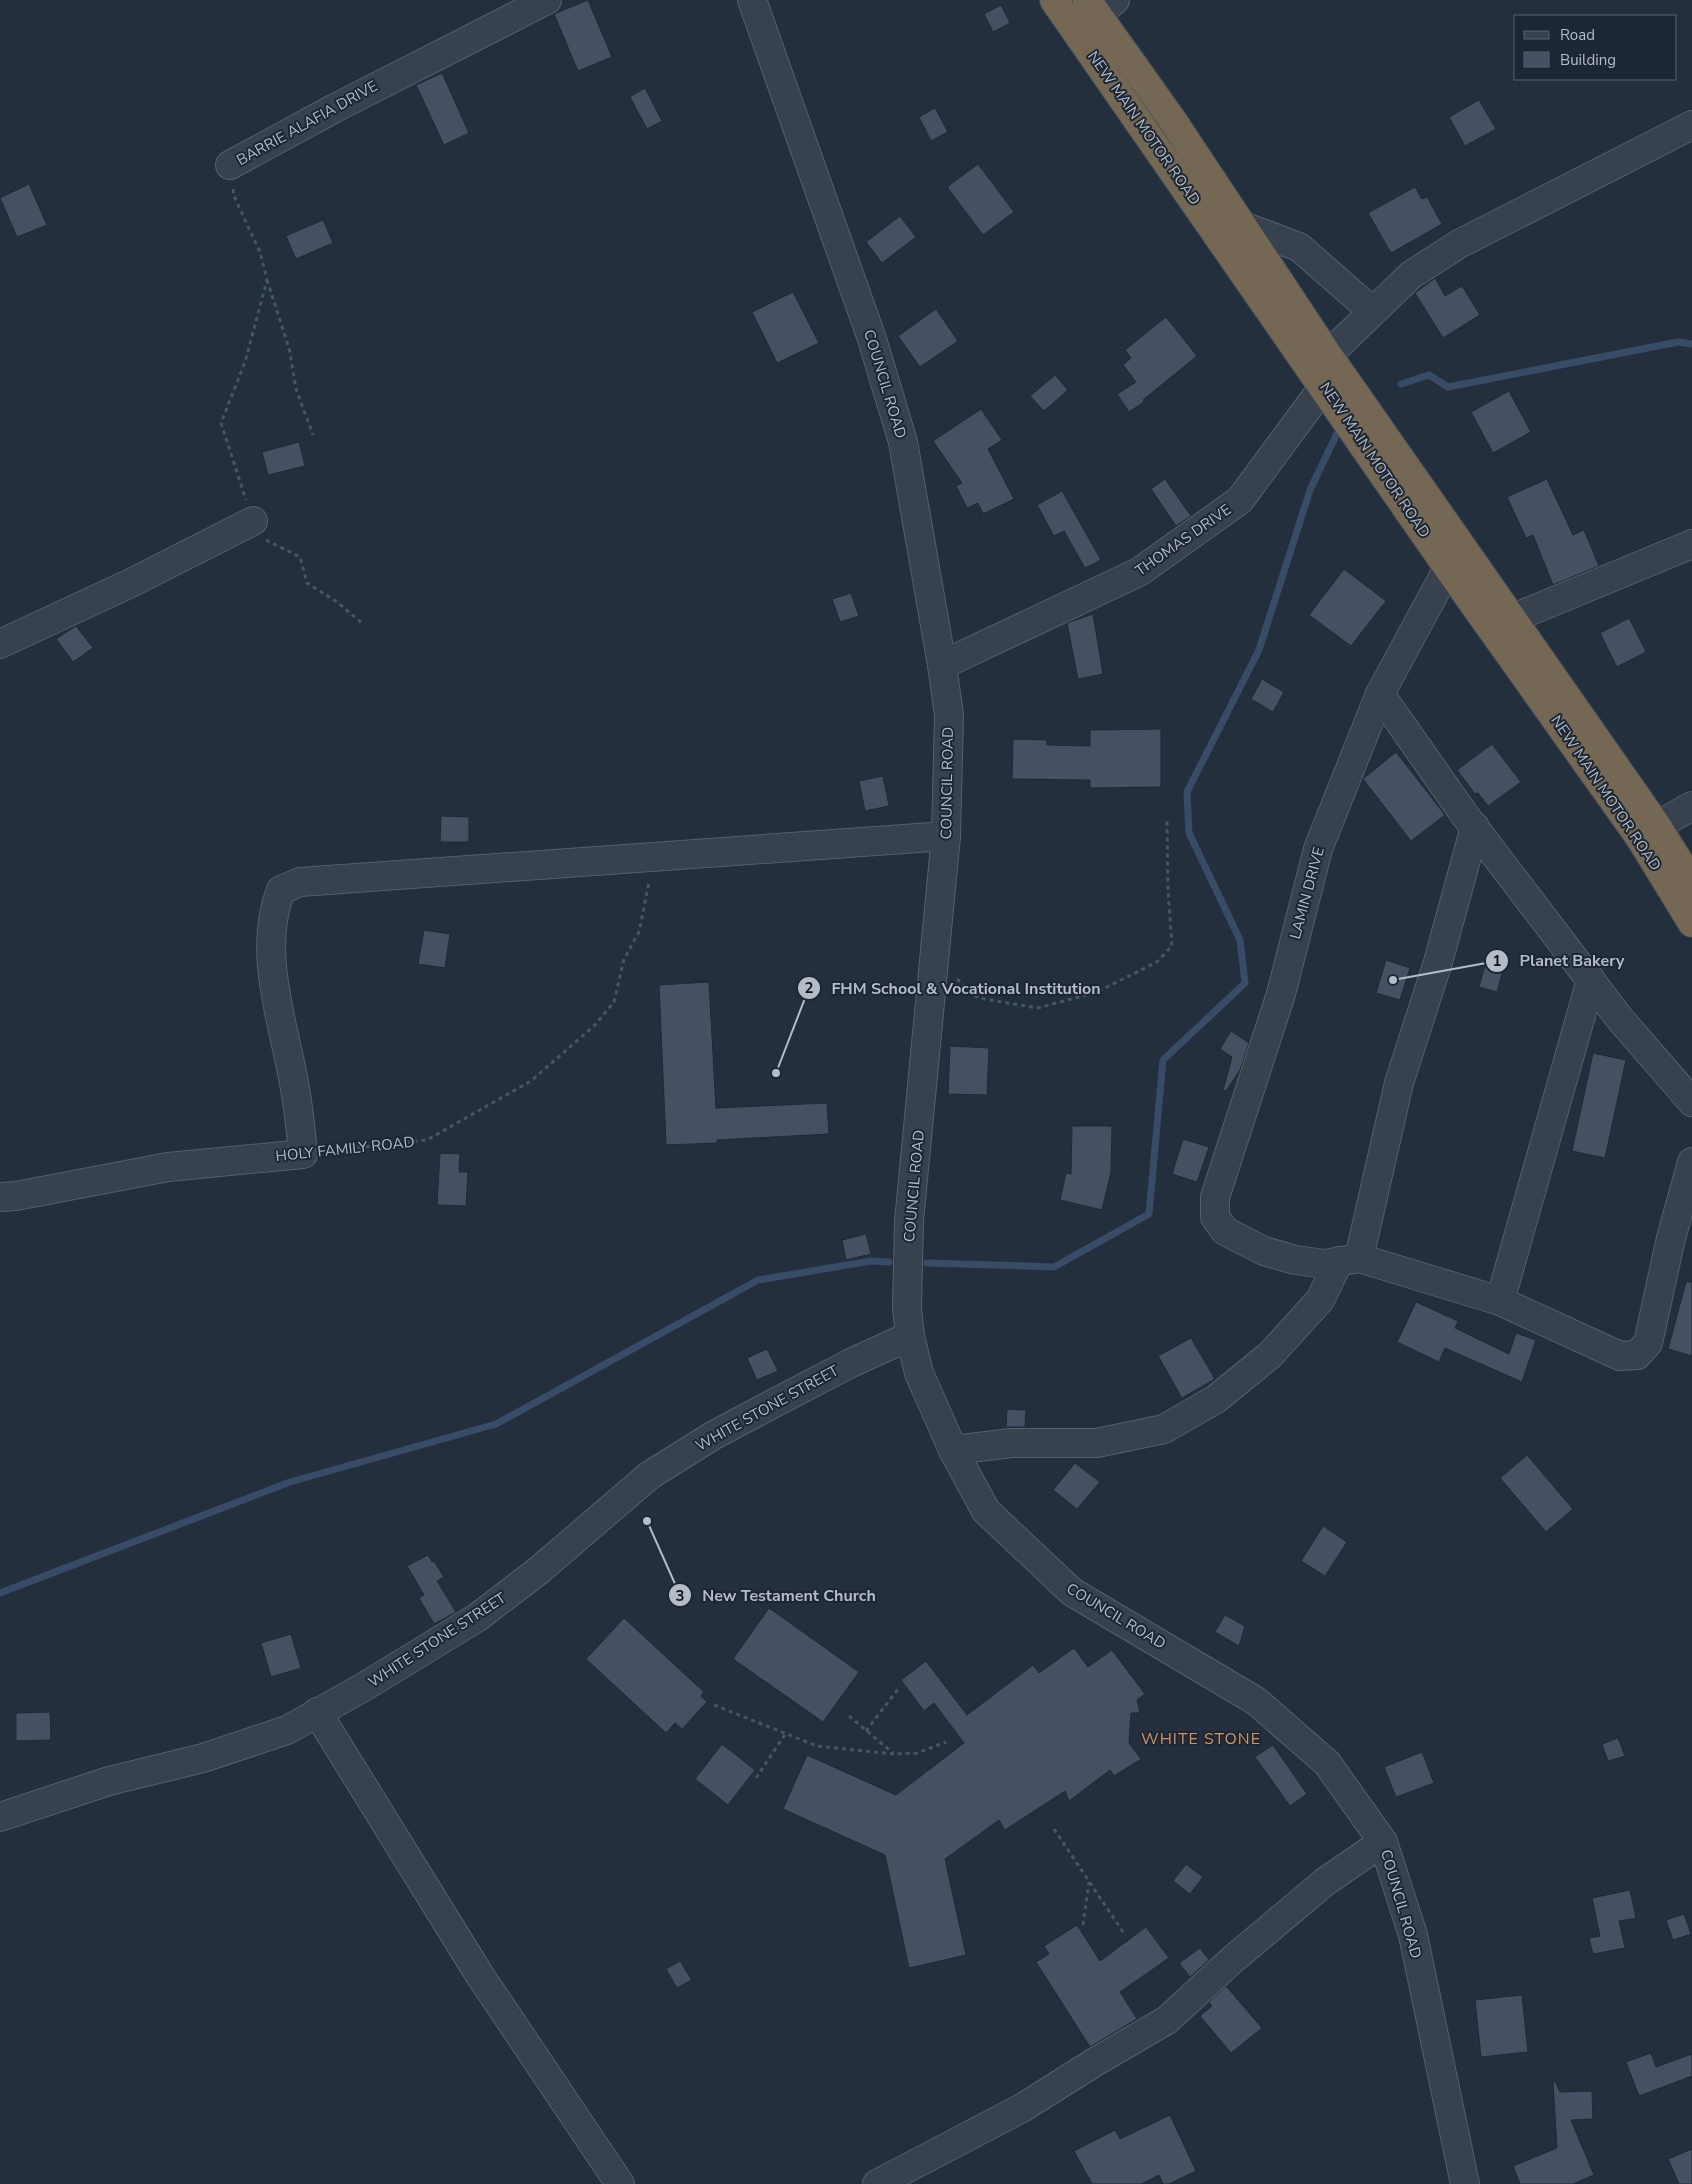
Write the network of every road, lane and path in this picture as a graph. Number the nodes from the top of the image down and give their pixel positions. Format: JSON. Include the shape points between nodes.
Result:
{"nodes":[{"id":1,"x":547,"y":0,"type":"edge"},
{"id":2,"x":752,"y":0,"type":"edge"},
{"id":3,"x":1054,"y":0,"type":"edge"},
{"id":4,"x":1100,"y":5,"type":"edge"},
{"id":5,"x":1692,"y":124,"type":"edge"},
{"id":6,"x":230,"y":165,"type":"joint"},
{"id":7,"x":1243,"y":226,"type":"junction"},
{"id":8,"x":267,"y":280,"type":"junction"},
{"id":9,"x":1372,"y":311,"type":"junction"},
{"id":10,"x":1328,"y":355,"type":"junction"},
{"id":11,"x":1324,"y":386,"type":"junction"},
{"id":12,"x":313,"y":435,"type":"dead end"},
{"id":13,"x":253,"y":521,"type":"junction"},
{"id":14,"x":1692,"y":544,"type":"edge"},
{"id":15,"x":1448,"y":568,"type":"junction"},
{"id":16,"x":1511,"y":619,"type":"junction"},
{"id":17,"x":363,"y":624,"type":"dead end"},
{"id":18,"x":0,"y":644,"type":"edge"},
{"id":19,"x":942,"y":665,"type":"junction"},
{"id":20,"x":1380,"y":694,"type":"junction"},
{"id":21,"x":1692,"y":806,"type":"edge"},
{"id":22,"x":1168,"y":821,"type":"dead end"},
{"id":23,"x":1656,"y":826,"type":"junction"},
{"id":24,"x":1475,"y":827,"type":"junction"},
{"id":25,"x":946,"y":836,"type":"junction"},
{"id":26,"x":654,"y":857,"type":"junction"},
{"id":27,"x":1692,"y":883,"type":"edge"},
{"id":28,"x":1692,"y":923,"type":"edge"},
{"id":29,"x":936,"y":961,"type":"junction"},
{"id":30,"x":1591,"y":980,"type":"junction"},
{"id":31,"x":1692,"y":1102,"type":"edge"},
{"id":32,"x":303,"y":1154,"type":"junction"},
{"id":33,"x":1692,"y":1162,"type":"edge"},
{"id":34,"x":0,"y":1197,"type":"edge"},
{"id":35,"x":1349,"y":1260,"type":"junction"},
{"id":36,"x":1500,"y":1302,"type":"junction"},
{"id":37,"x":910,"y":1336,"type":"junction"},
{"id":38,"x":953,"y":1450,"type":"junction"},
{"id":39,"x":898,"y":1689,"type":"dead end"},
{"id":40,"x":714,"y":1705,"type":"dead end"},
{"id":41,"x":317,"y":1712,"type":"junction"},
{"id":42,"x":849,"y":1716,"type":"dead end"},
{"id":43,"x":866,"y":1731,"type":"junction"},
{"id":44,"x":786,"y":1733,"type":"junction"},
{"id":45,"x":946,"y":1742,"type":"dead end"},
{"id":46,"x":893,"y":1754,"type":"junction"},
{"id":47,"x":756,"y":1778,"type":"dead end"},
{"id":48,"x":0,"y":1816,"type":"edge"},
{"id":49,"x":1054,"y":1828,"type":"dead end"},
{"id":50,"x":1383,"y":1842,"type":"junction"},
{"id":51,"x":1089,"y":1882,"type":"junction"},
{"id":52,"x":1083,"y":1925,"type":"dead end"},
{"id":53,"x":1125,"y":1935,"type":"dead end"},
{"id":54,"x":620,"y":2184,"type":"edge"},
{"id":55,"x":878,"y":2184,"type":"edge"},
{"id":56,"x":1465,"y":2184,"type":"edge"}],
"edges":[{"from":1,"to":6,"type":"street","name":"BARRIE ALAFIA DRIVE"},
{"from":2,"to":19,"type":"street","name":"COUNCIL ROAD","via":[[872,339],[903,442]]},
{"from":3,"to":11,"type":"highway","name":"NEW MAIN MOTOR ROAD"},
{"from":4,"to":7,"type":"highway","name":"NEW MAIN MOTOR ROAD"},
{"from":5,"to":9,"type":"street","via":[[1459,244],[1411,275]]},
{"from":6,"to":8,"type":"path","name":"BARRIE ALAFIA DRIVE","via":[[234,196],[260,252]]},
{"from":7,"to":9,"type":"street","via":[[1299,247]]},
{"from":7,"to":10,"type":"highway","name":"NEW MAIN MOTOR ROAD"},
{"from":8,"to":12,"type":"path","via":[[289,348],[296,389]]},
{"from":8,"to":13,"type":"path","name":"BARRIE ALAFIA DRIVE","via":[[245,362],[221,424]]},
{"from":9,"to":10,"type":"street"},
{"from":10,"to":16,"type":"highway","name":"NEW MAIN MOTOR ROAD"},
{"from":11,"to":15,"type":"highway","name":"NEW MAIN MOTOR ROAD"},
{"from":11,"to":19,"type":"street","name":"THOMAS DRIVE","via":[[1240,500],[1139,572]]},
{"from":13,"to":17,"type":"path","via":[[258,535],[300,557],[306,583],[337,602]]},
{"from":13,"to":18,"type":"street"},
{"from":14,"to":16,"type":"street"},
{"from":15,"to":20,"type":"street","name":"LAMIN DRIVE"},
{"from":15,"to":28,"type":"highway","name":"NEW MAIN MOTOR ROAD","via":[[1640,838]]},
{"from":16,"to":23,"type":"highway","name":"NEW MAIN MOTOR ROAD"},
{"from":19,"to":25,"type":"street","name":"COUNCIL ROAD","via":[[948,715]]},
{"from":20,"to":24,"type":"street"},
{"from":20,"to":35,"type":"street","name":"LAMIN DRIVE","via":[[1318,849],[1281,994],[1215,1197],[1215,1217],[1225,1231],[1264,1251],[1325,1264]]},
{"from":21,"to":23,"type":"street"},
{"from":22,"to":29,"type":"path","via":[[1172,946],[1157,962],[1097,992],[1038,1008],[978,998]]},
{"from":23,"to":27,"type":"highway","name":"NEW MAIN MOTOR ROAD"},
{"from":24,"to":30,"type":"street"},
{"from":24,"to":35,"type":"street"},
{"from":25,"to":26,"type":"street"},
{"from":25,"to":29,"type":"street","name":"COUNCIL ROAD"},
{"from":26,"to":32,"type":"path","name":"HOLY FAMILY ROAD","via":[[639,932],[624,959],[614,1002],[595,1025],[531,1081],[426,1140]]},
{"from":26,"to":32,"type":"street","via":[[300,882],[282,890],[274,908],[271,945],[275,988],[295,1090]]},
{"from":29,"to":37,"type":"street","name":"COUNCIL ROAD","via":[[909,1221],[907,1308]]},
{"from":30,"to":31,"type":"street","via":[[1620,1019]]},
{"from":30,"to":36,"type":"street"},
{"from":32,"to":34,"type":"street","name":"HOLY FAMILY ROAD","via":[[168,1167]]},
{"from":33,"to":36,"type":"street","via":[[1648,1343],[1637,1355],[1620,1356]]},
{"from":35,"to":36,"type":"street"},
{"from":35,"to":38,"type":"street","via":[[1320,1300],[1270,1355],[1216,1399],[1164,1429],[1097,1443],[1012,1443]]},
{"from":37,"to":38,"type":"street","name":"COUNCIL ROAD","via":[[919,1373]]},
{"from":37,"to":41,"type":"street","name":"WHITE STONE STREET","via":[[748,1417],[650,1475],[538,1571],[478,1617]]},
{"from":38,"to":50,"type":"street","name":"COUNCIL ROAD","via":[[986,1512],[1072,1592],[1256,1702],[1327,1763]]},
{"from":39,"to":43,"type":"path"},
{"from":40,"to":44,"type":"path"},
{"from":41,"to":48,"type":"street","name":"WHITE STONE STREET","via":[[287,1730],[203,1758],[109,1781]]},
{"from":41,"to":54,"type":"street","via":[[479,1974]]},
{"from":42,"to":43,"type":"path"},
{"from":43,"to":46,"type":"path"},
{"from":44,"to":46,"type":"path","via":[[817,1746]]},
{"from":44,"to":47,"type":"path"},
{"from":45,"to":46,"type":"path","via":[[917,1753]]},
{"from":49,"to":51,"type":"path"},
{"from":50,"to":55,"type":"street","via":[[1326,1881],[1167,2020],[1022,2108]]},
{"from":50,"to":56,"type":"street","name":"COUNCIL ROAD","via":[[1412,1935]]},
{"from":51,"to":52,"type":"path"},
{"from":51,"to":53,"type":"path"}]}
